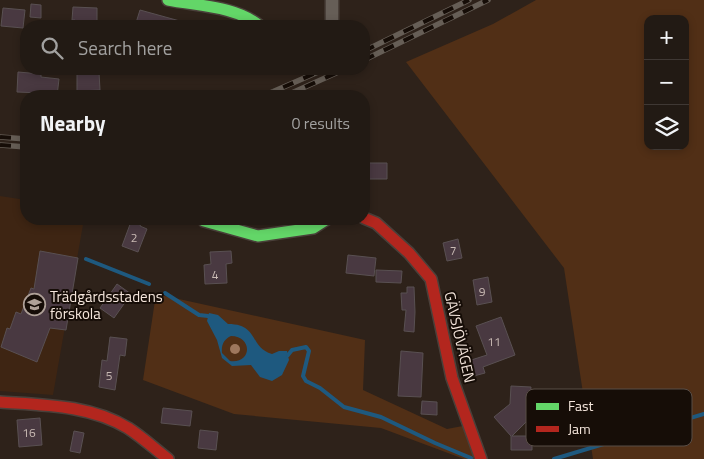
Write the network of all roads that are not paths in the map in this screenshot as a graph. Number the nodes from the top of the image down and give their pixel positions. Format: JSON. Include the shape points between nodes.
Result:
{"nodes":[{"id":1,"x":168,"y":0,"type":"edge"},
{"id":2,"x":332,"y":0,"type":"edge"},
{"id":3,"x":254,"y":20,"type":"edge"},
{"id":4,"x":332,"y":20,"type":"edge"},
{"id":5,"x":370,"y":220,"type":"edge"},
{"id":6,"x":218,"y":225,"type":"edge"},
{"id":7,"x":317,"y":225,"type":"edge"},
{"id":8,"x":0,"y":402,"type":"edge"},
{"id":9,"x":168,"y":459,"type":"edge"},
{"id":10,"x":481,"y":459,"type":"edge"}],
"edges":[{"from":1,"to":3,"type":"street","via":[[238,13]]},
{"from":2,"to":4,"type":"street"},
{"from":5,"to":10,"type":"street","name":"GÄVSJÖVÄGEN","via":[[409,253],[431,279],[452,378]]},
{"from":6,"to":7,"type":"street","via":[[258,236]]},
{"from":8,"to":9,"type":"street","via":[[60,406],[102,415],[127,428]]}]}
